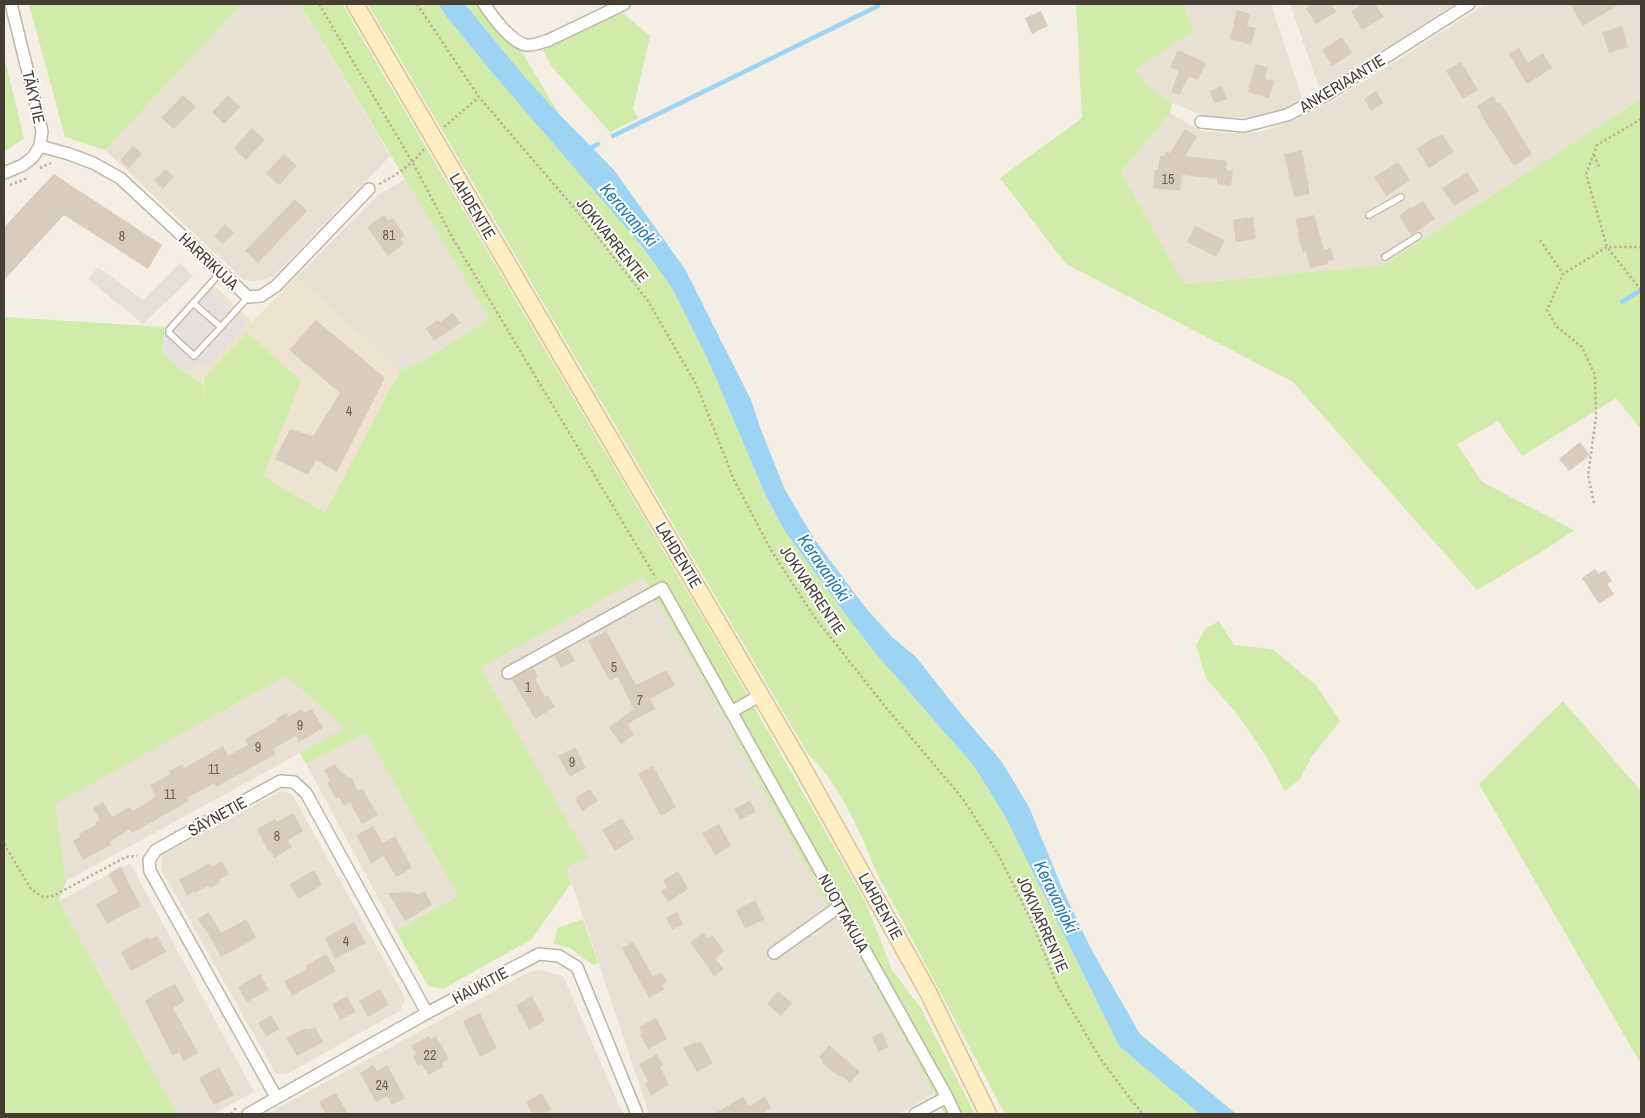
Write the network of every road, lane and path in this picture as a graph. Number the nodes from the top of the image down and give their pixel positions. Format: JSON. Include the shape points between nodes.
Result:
{"nodes":[{"id":1,"x":11,"y":4,"type":"edge"},
{"id":2,"x":319,"y":4,"type":"edge"},
{"id":3,"x":355,"y":4,"type":"edge"},
{"id":4,"x":417,"y":4,"type":"edge"},
{"id":5,"x":484,"y":4,"type":"edge"},
{"id":6,"x":624,"y":4,"type":"edge"},
{"id":7,"x":1469,"y":4,"type":"edge"},
{"id":8,"x":1641,"y":119,"type":"edge"},
{"id":9,"x":1201,"y":122,"type":"dead end"},
{"id":10,"x":40,"y":146,"type":"junction"},
{"id":11,"x":1594,"y":155,"type":"junction"},
{"id":12,"x":412,"y":163,"type":"junction"},
{"id":13,"x":1600,"y":169,"type":"dead end"},
{"id":14,"x":4,"y":173,"type":"edge"},
{"id":15,"x":369,"y":189,"type":"joint"},
{"id":16,"x":1401,"y":197,"type":"dead end"},
{"id":17,"x":1369,"y":215,"type":"dead end"},
{"id":18,"x":1418,"y":236,"type":"dead end"},
{"id":19,"x":1540,"y":240,"type":"dead end"},
{"id":20,"x":1641,"y":246,"type":"edge"},
{"id":21,"x":1607,"y":247,"type":"junction"},
{"id":22,"x":1385,"y":257,"type":"dead end"},
{"id":23,"x":221,"y":272,"type":"junction"},
{"id":24,"x":1563,"y":274,"type":"junction"},
{"id":25,"x":1641,"y":290,"type":"edge"},
{"id":26,"x":248,"y":297,"type":"junction"},
{"id":27,"x":193,"y":303,"type":"junction"},
{"id":28,"x":221,"y":327,"type":"junction"},
{"id":29,"x":1594,"y":503,"type":"dead end"},
{"id":30,"x":662,"y":588,"type":"junction"},
{"id":31,"x":508,"y":673,"type":"dead end"},
{"id":32,"x":761,"y":695,"type":"junction"},
{"id":33,"x":731,"y":712,"type":"junction"},
{"id":34,"x":4,"y":844,"type":"edge"},
{"id":35,"x":140,"y":857,"type":"dead end"},
{"id":36,"x":840,"y":906,"type":"junction"},
{"id":37,"x":774,"y":953,"type":"dead end"},
{"id":38,"x":427,"y":1012,"type":"junction"},
{"id":39,"x":276,"y":1097,"type":"junction"},
{"id":40,"x":947,"y":1097,"type":"junction"},
{"id":41,"x":237,"y":1108,"type":"dead end"},
{"id":42,"x":230,"y":1114,"type":"edge"},
{"id":43,"x":248,"y":1114,"type":"edge"},
{"id":44,"x":637,"y":1114,"type":"edge"},
{"id":45,"x":915,"y":1114,"type":"edge"},
{"id":46,"x":955,"y":1114,"type":"edge"},
{"id":47,"x":988,"y":1114,"type":"edge"},
{"id":48,"x":1144,"y":1114,"type":"edge"}],
"edges":[{"from":1,"to":10,"type":"street","name":"TÄKYTIE","via":[[42,131]]},
{"from":2,"to":12,"type":"path"},
{"from":3,"to":32,"type":"main road","name":"LAHDENTIE"},
{"from":4,"to":48,"type":"path","name":"JOKIVARRENTIE","via":[[479,97],[582,217],[648,301],[697,386],[734,480],[771,550],[813,615],[963,799],[998,854],[1032,922],[1057,985],[1100,1058]]},
{"from":5,"to":6,"type":"street","via":[[514,40],[527,45],[550,40]]},
{"from":7,"to":9,"type":"street","name":"ANKERIAANTIE","via":[[1326,95],[1287,116],[1244,126]]},
{"from":8,"to":11,"type":"path","via":[[1597,145]]},
{"from":10,"to":14,"type":"street","name":"TÄKYTIE","via":[[23,165]]},
{"from":10,"to":23,"type":"street","name":"HARRIKUJA","via":[[93,163],[120,178]]},
{"from":11,"to":13,"type":"path"},
{"from":11,"to":21,"type":"path","via":[[1586,174]]},
{"from":12,"to":15,"type":"path"},
{"from":12,"to":30,"type":"path","via":[[452,237]]},
{"from":15,"to":26,"type":"street","name":"HARRIKUJA","via":[[276,286],[261,296]]},
{"from":16,"to":17,"type":"lane"},
{"from":18,"to":22,"type":"lane"},
{"from":19,"to":24,"type":"path"},
{"from":20,"to":21,"type":"path"},
{"from":21,"to":24,"type":"path"},
{"from":21,"to":25,"type":"path"},
{"from":23,"to":26,"type":"street","name":"HARRIKUJA"},
{"from":23,"to":27,"type":"lane"},
{"from":24,"to":29,"type":"path","via":[[1547,310],[1556,326],[1582,346],[1595,375],[1596,417],[1588,476]]},
{"from":26,"to":28,"type":"lane"},
{"from":27,"to":28,"type":"lane"},
{"from":27,"to":28,"type":"lane","via":[[169,333],[194,356]]},
{"from":30,"to":31,"type":"street"},
{"from":30,"to":33,"type":"street","name":"NUOTTAKUJA"},
{"from":32,"to":33,"type":"street"},
{"from":32,"to":47,"type":"main road","name":"LAHDENTIE","via":[[928,992]]},
{"from":33,"to":36,"type":"street","name":"NUOTTAKUJA"},
{"from":34,"to":35,"type":"path","via":[[31,888],[43,897],[53,896],[126,857]]},
{"from":36,"to":37,"type":"street"},
{"from":36,"to":40,"type":"street","name":"NUOTTAKUJA"},
{"from":38,"to":39,"type":"street","name":"HAUKITIE"},
{"from":38,"to":39,"type":"street","name":"SÄYNETIE","via":[[306,793],[294,782],[280,781],[156,850],[149,860],[150,871]]},
{"from":38,"to":44,"type":"street","name":"HAUKITIE","via":[[539,954],[559,956],[577,967]]},
{"from":39,"to":43,"type":"street","name":"HAUKITIE"},
{"from":40,"to":45,"type":"street"},
{"from":40,"to":46,"type":"street","name":"NUOTTAKUJA"},
{"from":41,"to":42,"type":"path"}]}
